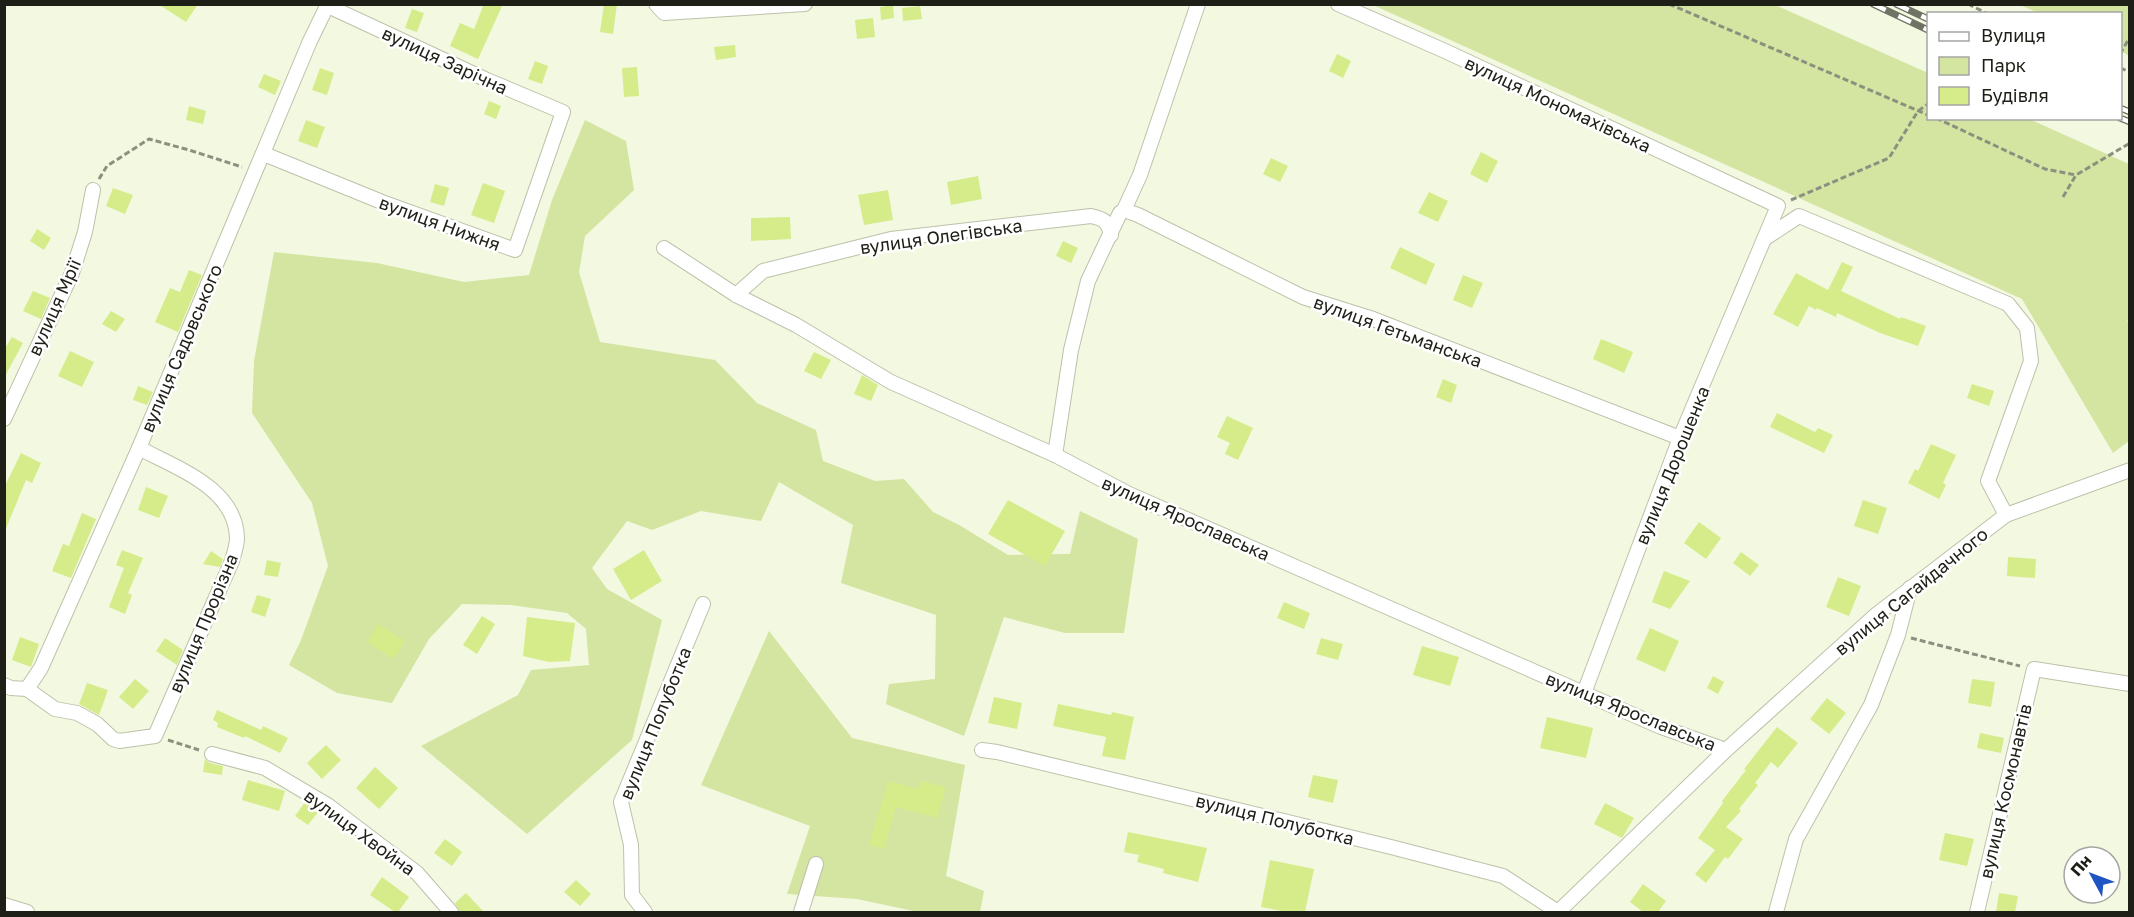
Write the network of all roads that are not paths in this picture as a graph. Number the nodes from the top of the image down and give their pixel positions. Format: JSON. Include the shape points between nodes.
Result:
{"nodes":[{"id":1,"x":656,"y":4,"type":"edge"},
{"id":2,"x":805,"y":4,"type":"edge"},
{"id":3,"x":1198,"y":4,"type":"edge"},
{"id":4,"x":1338,"y":4,"type":"edge"},
{"id":5,"x":328,"y":5,"type":"edge"},
{"id":6,"x":563,"y":112,"type":"joint"},
{"id":7,"x":264,"y":154,"type":"junction"},
{"id":8,"x":93,"y":190,"type":"road end"},
{"id":9,"x":1778,"y":206,"type":"joint"},
{"id":10,"x":1124,"y":210,"type":"junction"},
{"id":11,"x":1111,"y":235,"type":"junction"},
{"id":12,"x":1764,"y":239,"type":"junction"},
{"id":13,"x":664,"y":248,"type":"dead end"},
{"id":14,"x":736,"y":296,"type":"junction"},
{"id":15,"x":4,"y":419,"type":"edge"},
{"id":16,"x":1680,"y":438,"type":"junction"},
{"id":17,"x":139,"y":448,"type":"junction"},
{"id":18,"x":1055,"y":455,"type":"junction"},
{"id":19,"x":2130,"y":470,"type":"edge"},
{"id":20,"x":2006,"y":515,"type":"junction"},
{"id":21,"x":1910,"y":588,"type":"junction"},
{"id":22,"x":703,"y":604,"type":"dead end"},
{"id":23,"x":2130,"y":684,"type":"edge"},
{"id":24,"x":4,"y":685,"type":"edge"},
{"id":25,"x":27,"y":689,"type":"junction"},
{"id":26,"x":1584,"y":693,"type":"junction"},
{"id":27,"x":982,"y":750,"type":"dead end"},
{"id":28,"x":1726,"y":750,"type":"junction"},
{"id":29,"x":212,"y":754,"type":"road end"},
{"id":30,"x":816,"y":864,"type":"dead end"},
{"id":31,"x":4,"y":905,"type":"edge"},
{"id":32,"x":27,"y":912,"type":"edge"},
{"id":33,"x":451,"y":912,"type":"edge"},
{"id":34,"x":645,"y":912,"type":"edge"},
{"id":35,"x":801,"y":912,"type":"edge"},
{"id":36,"x":1558,"y":912,"type":"edge"},
{"id":37,"x":1776,"y":912,"type":"edge"},
{"id":38,"x":1977,"y":912,"type":"edge"}],
"edges":[{"from":1,"to":2,"type":"street","via":[[664,13]]},
{"from":3,"to":10,"type":"street","via":[[1140,176]]},
{"from":4,"to":9,"type":"street","name":"вулиця Мономахівська"},
{"from":5,"to":6,"type":"street","name":"вулиця Зарічна"},
{"from":5,"to":7,"type":"street","name":"вулиця Садовського"},
{"from":6,"to":7,"type":"street","name":"вулиця Нижня","via":[[514,250]]},
{"from":7,"to":17,"type":"street","name":"вулиця Садовського"},
{"from":8,"to":15,"type":"street","name":"вулиця Мрії","via":[[72,273]]},
{"from":9,"to":12,"type":"street","name":"вулиця Дорошенка"},
{"from":10,"to":11,"type":"street"},
{"from":10,"to":16,"type":"street","name":"вулиця Гетьманська","via":[[1303,297],[1373,319]]},
{"from":11,"to":14,"type":"street","name":"вулиця Олегівська","via":[[1107,222],[1091,216],[891,239],[763,271]]},
{"from":11,"to":18,"type":"street","via":[[1088,281],[1071,350]]},
{"from":12,"to":16,"type":"street","name":"вулиця Дорошенка"},
{"from":12,"to":20,"type":"street","name":"вулиця Сагайдачного","via":[[1799,216],[2008,304],[2027,328],[2031,361],[1988,481]]},
{"from":13,"to":14,"type":"street","name":"вулиця Ярославська"},
{"from":14,"to":18,"type":"street","name":"вулиця Ярославська","via":[[796,325],[891,382]]},
{"from":16,"to":26,"type":"street","name":"вулиця Дорошенка"},
{"from":17,"to":25,"type":"street","name":"вулиця Садовського","via":[[41,668]]},
{"from":17,"to":25,"type":"street","name":"вулиця Прорізна","via":[[209,487],[228,508],[237,539],[232,561],[155,736],[112,739],[98,724],[77,713],[55,709]]},
{"from":18,"to":26,"type":"street","name":"вулиця Ярославська","via":[[1129,494]]},
{"from":19,"to":20,"type":"street"},
{"from":20,"to":21,"type":"street","name":"вулиця Сагайдачного"},
{"from":21,"to":28,"type":"street","name":"вулиця Сагайдачного"},
{"from":21,"to":37,"type":"street","name":"вулиця Сагайдачного","via":[[1898,635],[1871,705],[1796,839]]},
{"from":22,"to":34,"type":"street","name":"вулиця Полуботка","via":[[621,802],[631,844],[632,895]]},
{"from":23,"to":38,"type":"street","name":"вулиця Космонавтів","via":[[2034,669]]},
{"from":24,"to":25,"type":"street"},
{"from":26,"to":28,"type":"street","name":"вулиця Ярославська"},
{"from":27,"to":36,"type":"street","name":"вулиця Полуботка","via":[[1503,876]]},
{"from":28,"to":36,"type":"street","name":"вулиця Сагайдачного"},
{"from":29,"to":33,"type":"street","name":"вулиця Хвойна","via":[[265,768],[329,806],[417,873]]},
{"from":30,"to":35,"type":"street"},
{"from":31,"to":32,"type":"street"}]}
